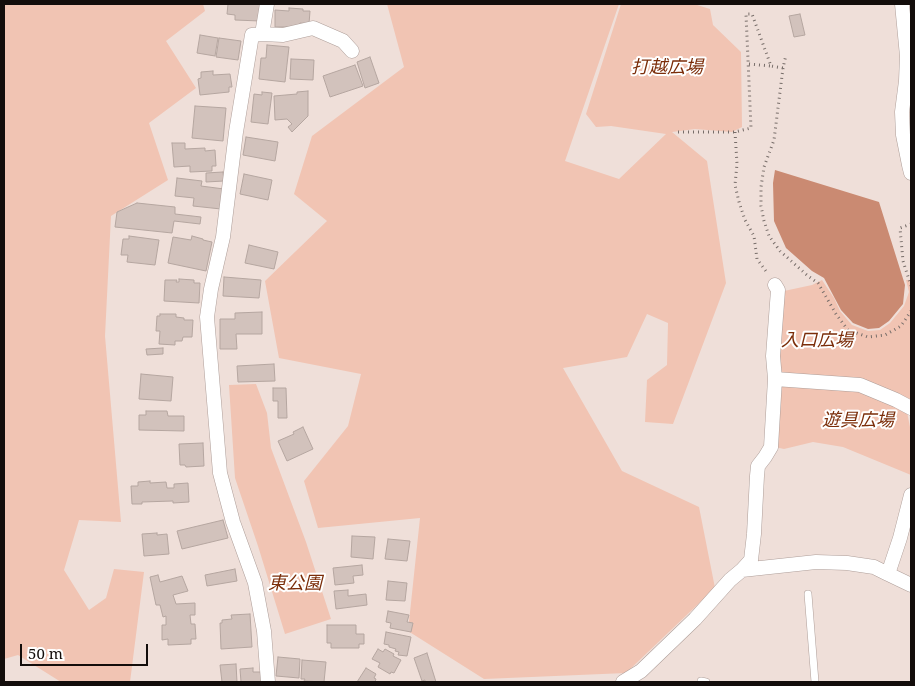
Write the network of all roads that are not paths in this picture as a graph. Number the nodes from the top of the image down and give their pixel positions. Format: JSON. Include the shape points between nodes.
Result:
{"nodes":[{"id":1,"x":267,"y":4,"type":"edge"},
{"id":2,"x":902,"y":4,"type":"edge"},
{"id":3,"x":262,"y":34,"type":"junction"},
{"id":4,"x":352,"y":51,"type":"dead end"},
{"id":5,"x":911,"y":172,"type":"edge"},
{"id":6,"x":775,"y":285,"type":"road end"},
{"id":7,"x":775,"y":379,"type":"junction"},
{"id":8,"x":911,"y":408,"type":"edge"},
{"id":9,"x":911,"y":495,"type":"edge"},
{"id":10,"x":742,"y":570,"type":"junction"},
{"id":11,"x":888,"y":574,"type":"junction"},
{"id":12,"x":911,"y":585,"type":"edge"},
{"id":13,"x":808,"y":594,"type":"dead end"},
{"id":14,"x":268,"y":682,"type":"edge"},
{"id":15,"x":623,"y":682,"type":"edge"},
{"id":16,"x":815,"y":682,"type":"edge"}],
"edges":[{"from":1,"to":3,"type":"street"},
{"from":2,"to":5,"type":"street","via":[[907,56],[903,135]]},
{"from":3,"to":4,"type":"street","via":[[283,35],[313,28],[343,41]]},
{"from":3,"to":14,"type":"street","via":[[252,35],[223,237],[207,317],[220,473],[255,583],[264,631]]},
{"from":6,"to":7,"type":"street","via":[[778,290],[773,356]]},
{"from":7,"to":8,"type":"street","via":[[860,385]]},
{"from":7,"to":10,"type":"street","via":[[770,447],[758,466],[751,560]]},
{"from":9,"to":11,"type":"street"},
{"from":10,"to":11,"type":"street","via":[[823,562],[874,567]]},
{"from":10,"to":15,"type":"street","via":[[641,672]]},
{"from":11,"to":12,"type":"street"},
{"from":13,"to":16,"type":"lane"}]}
